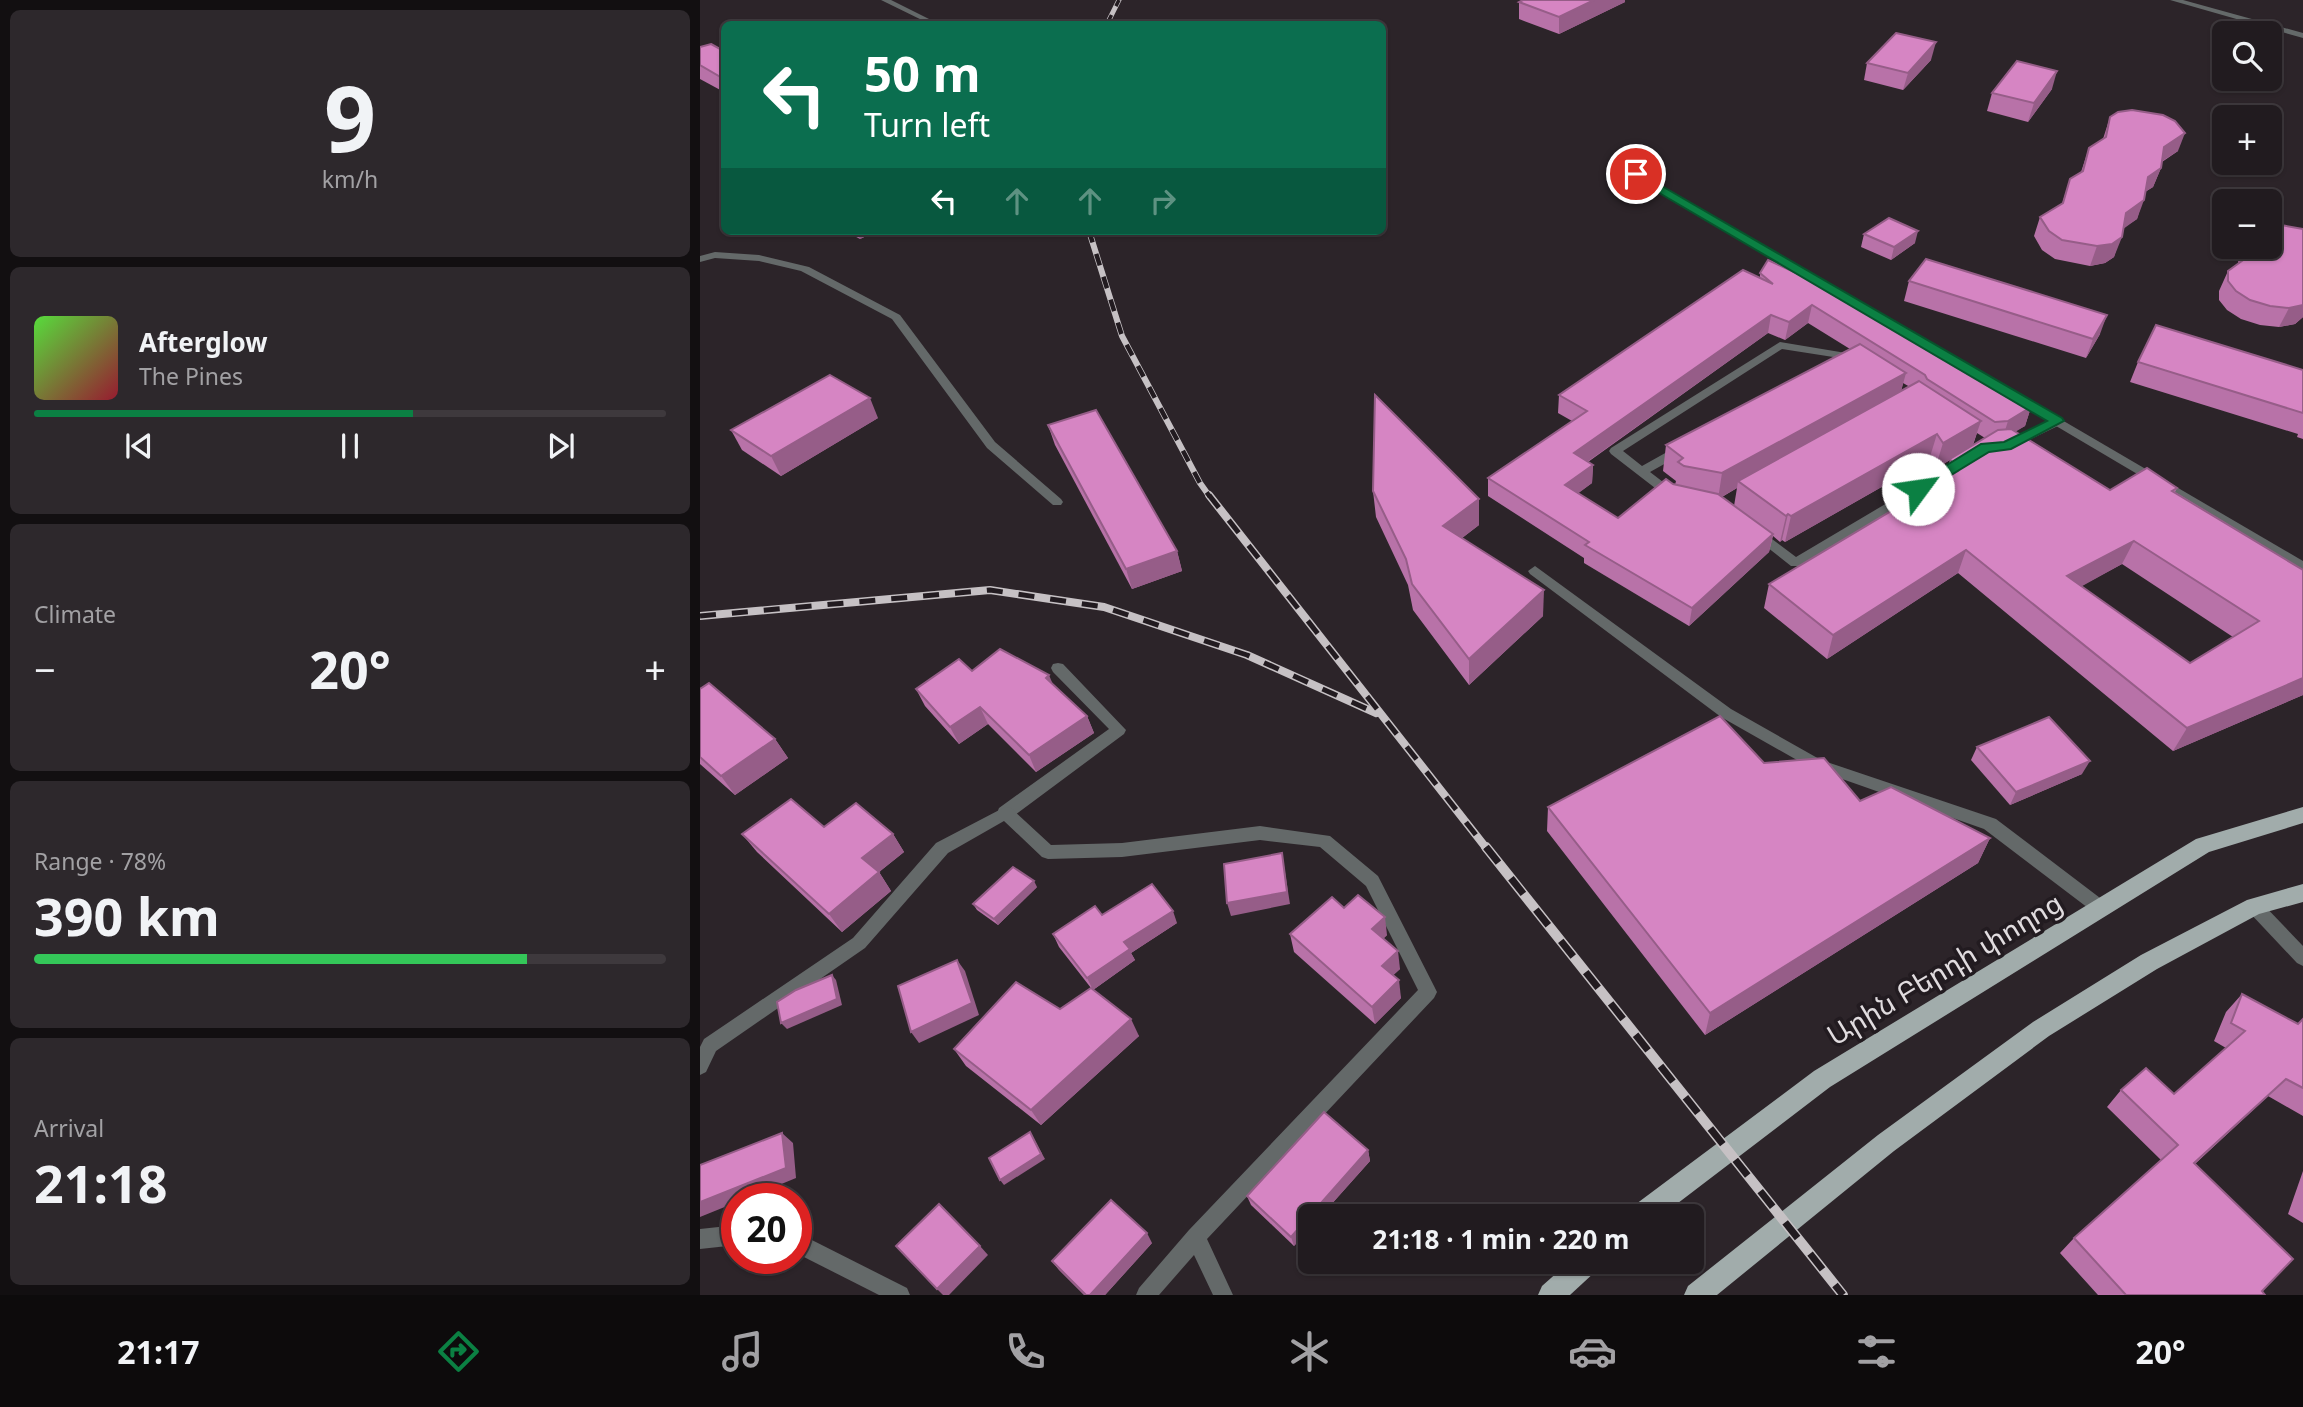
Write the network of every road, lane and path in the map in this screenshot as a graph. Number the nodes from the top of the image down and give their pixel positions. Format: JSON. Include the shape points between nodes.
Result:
{"nodes":[{"id":1,"x":885,"y":0,"type":"edge"},
{"id":2,"x":2174,"y":0,"type":"edge"},
{"id":3,"x":929,"y":21,"type":"edge"},
{"id":4,"x":2303,"y":36,"type":"edge"},
{"id":5,"x":1636,"y":174,"type":"dead end"},
{"id":6,"x":700,"y":259,"type":"edge"},
{"id":7,"x":1846,"y":356,"type":"junction"},
{"id":8,"x":1858,"y":363,"type":"edge"},
{"id":9,"x":1823,"y":369,"type":"edge"},
{"id":10,"x":2058,"y":421,"type":"junction"},
{"id":11,"x":1687,"y":446,"type":"edge"},
{"id":12,"x":1996,"y":447,"type":"edge"},
{"id":13,"x":1975,"y":454,"type":"edge"},
{"id":14,"x":1642,"y":471,"type":"junction"},
{"id":15,"x":1686,"y":500,"type":"edge"},
{"id":16,"x":1057,"y":502,"type":"dead end"},
{"id":17,"x":1742,"y":523,"type":"edge"},
{"id":18,"x":2303,"y":567,"type":"edge"},
{"id":19,"x":1535,"y":571,"type":"dead end"},
{"id":20,"x":1058,"y":668,"type":"dead end"},
{"id":21,"x":1005,"y":813,"type":"junction"},
{"id":22,"x":2303,"y":815,"type":"edge"},
{"id":23,"x":2303,"y":893,"type":"edge"},
{"id":24,"x":2254,"y":906,"type":"junction"},
{"id":25,"x":2102,"y":909,"type":"junction"},
{"id":26,"x":2303,"y":958,"type":"edge"},
{"id":27,"x":700,"y":1066,"type":"edge"},
{"id":28,"x":1657,"y":1204,"type":"edge"},
{"id":29,"x":721,"y":1237,"type":"edge"},
{"id":30,"x":1196,"y":1237,"type":"junction"},
{"id":31,"x":700,"y":1239,"type":"edge"},
{"id":32,"x":812,"y":1250,"type":"edge"},
{"id":33,"x":1574,"y":1274,"type":"edge"},
{"id":34,"x":900,"y":1295,"type":"edge"},
{"id":35,"x":1146,"y":1295,"type":"edge"},
{"id":36,"x":1223,"y":1295,"type":"edge"},
{"id":37,"x":1551,"y":1295,"type":"edge"},
{"id":38,"x":1697,"y":1295,"type":"edge"}],
"edges":[{"from":1,"to":3,"type":"street"},
{"from":2,"to":4,"type":"street"},
{"from":5,"to":10,"type":"street"},
{"from":6,"to":16,"type":"street","via":[[715,255],[759,258],[805,269],[896,317],[991,445]]},
{"from":7,"to":8,"type":"street"},
{"from":7,"to":9,"type":"street"},
{"from":7,"to":14,"type":"street","via":[[1780,345],[1615,451]]},
{"from":10,"to":12,"type":"street"},
{"from":10,"to":18,"type":"street"},
{"from":11,"to":14,"type":"street"},
{"from":13,"to":17,"type":"street","via":[[1796,563]]},
{"from":14,"to":15,"type":"street","via":[[1675,497]]},
{"from":19,"to":25,"type":"street","via":[[1726,713],[1816,764],[1990,824]]},
{"from":20,"to":21,"type":"street","via":[[1119,730]]},
{"from":21,"to":27,"type":"street","via":[[942,848],[859,943],[710,1045]]},
{"from":21,"to":30,"type":"street","via":[[1048,852],[1122,850],[1260,833],[1324,841],[1372,881],[1428,992]]},
{"from":22,"to":25,"type":"main road","name":"Արին Բերդի փողոց","via":[[2203,845]]},
{"from":23,"to":24,"type":"main road"},
{"from":24,"to":26,"type":"street"},
{"from":24,"to":38,"type":"main road","via":[[2149,962],[2041,1029],[1886,1143]]},
{"from":25,"to":28,"type":"main road","name":"Արին Բերդի փողոց","via":[[1822,1079]]},
{"from":29,"to":31,"type":"street"},
{"from":30,"to":35,"type":"street"},
{"from":30,"to":36,"type":"street"},
{"from":32,"to":34,"type":"street"},
{"from":33,"to":37,"type":"main road"}]}
